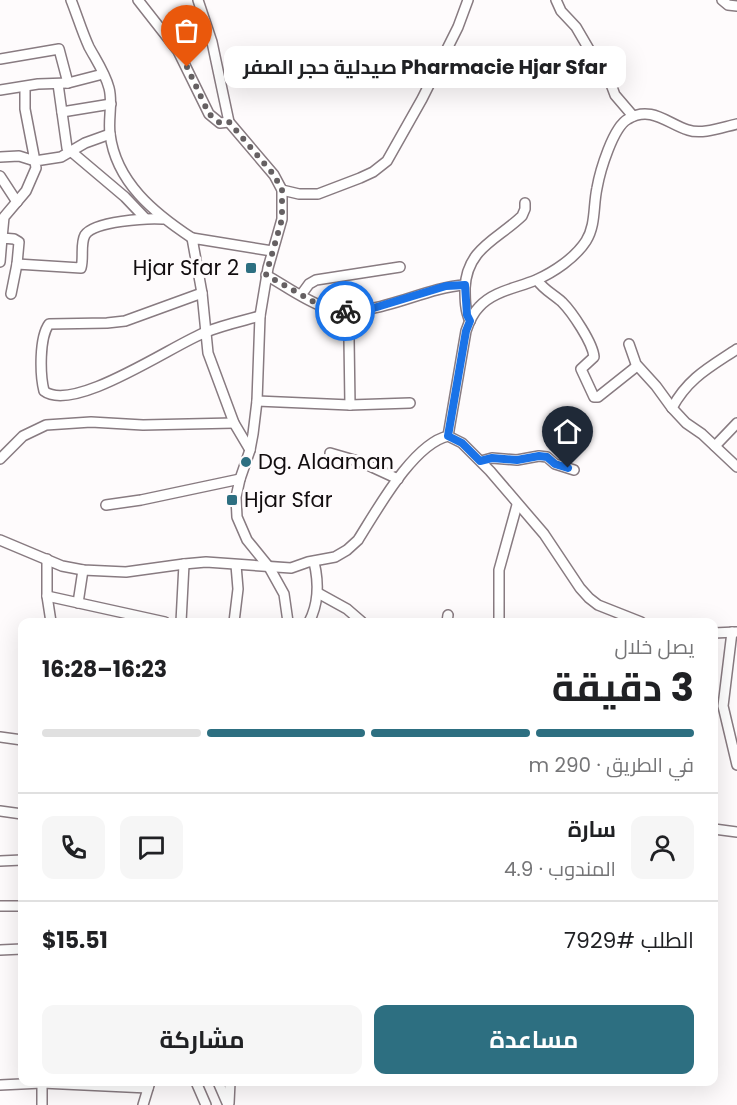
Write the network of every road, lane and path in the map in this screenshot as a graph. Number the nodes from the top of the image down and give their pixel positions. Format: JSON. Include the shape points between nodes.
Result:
{"nodes":[{"id":1,"x":71,"y":0,"type":"edge"},
{"id":2,"x":138,"y":0,"type":"edge"},
{"id":3,"x":198,"y":0,"type":"edge"},
{"id":4,"x":468,"y":0,"type":"edge"},
{"id":5,"x":556,"y":0,"type":"edge"},
{"id":6,"x":721,"y":0,"type":"edge"},
{"id":7,"x":737,"y":6,"type":"edge"},
{"id":8,"x":0,"y":59,"type":"edge"},
{"id":9,"x":103,"y":74,"type":"junction"},
{"id":10,"x":63,"y":84,"type":"junction"},
{"id":11,"x":25,"y":87,"type":"junction"},
{"id":12,"x":0,"y":90,"type":"edge"},
{"id":13,"x":111,"y":104,"type":"junction"},
{"id":14,"x":62,"y":112,"type":"junction"},
{"id":15,"x":633,"y":116,"type":"junction"},
{"id":16,"x":229,"y":122,"type":"junction"},
{"id":17,"x":737,"y":124,"type":"edge"},
{"id":18,"x":110,"y":134,"type":"junction"},
{"id":19,"x":69,"y":151,"type":"junction"},
{"id":20,"x":0,"y":158,"type":"edge"},
{"id":21,"x":35,"y":161,"type":"junction"},
{"id":22,"x":0,"y":176,"type":"edge"},
{"id":23,"x":282,"y":190,"type":"junction"},
{"id":24,"x":17,"y":202,"type":"junction"},
{"id":25,"x":525,"y":204,"type":"dead end"},
{"id":26,"x":145,"y":218,"type":"junction"},
{"id":27,"x":163,"y":219,"type":"junction"},
{"id":28,"x":2,"y":238,"type":"junction"},
{"id":29,"x":192,"y":238,"type":"junction"},
{"id":30,"x":272,"y":251,"type":"junction"},
{"id":31,"x":0,"y":262,"type":"edge"},
{"id":32,"x":17,"y":264,"type":"junction"},
{"id":33,"x":400,"y":267,"type":"dead end"},
{"id":34,"x":266,"y":275,"type":"junction"},
{"id":35,"x":537,"y":280,"type":"junction"},
{"id":36,"x":465,"y":285,"type":"junction"},
{"id":37,"x":202,"y":293,"type":"junction"},
{"id":38,"x":12,"y":294,"type":"dead end"},
{"id":39,"x":301,"y":295,"type":"junction"},
{"id":40,"x":352,"y":312,"type":"junction"},
{"id":41,"x":260,"y":316,"type":"junction"},
{"id":42,"x":470,"y":321,"type":"junction"},
{"id":43,"x":206,"y":331,"type":"junction"},
{"id":44,"x":629,"y":344,"type":"dead end"},
{"id":45,"x":737,"y":349,"type":"edge"},
{"id":46,"x":637,"y":366,"type":"junction"},
{"id":47,"x":257,"y":401,"type":"junction"},
{"id":48,"x":410,"y":403,"type":"dead end"},
{"id":49,"x":350,"y":405,"type":"junction"},
{"id":50,"x":672,"y":408,"type":"junction"},
{"id":51,"x":234,"y":423,"type":"junction"},
{"id":52,"x":737,"y":423,"type":"edge"},
{"id":53,"x":448,"y":436,"type":"junction"},
{"id":54,"x":715,"y":446,"type":"junction"},
{"id":55,"x":250,"y":450,"type":"junction"},
{"id":56,"x":330,"y":453,"type":"dead end"},
{"id":57,"x":0,"y":459,"type":"edge"},
{"id":58,"x":480,"y":461,"type":"junction"},
{"id":59,"x":737,"y":467,"type":"edge"},
{"id":60,"x":574,"y":470,"type":"dead end"},
{"id":61,"x":240,"y":479,"type":"junction"},
{"id":62,"x":398,"y":479,"type":"junction"},
{"id":63,"x":106,"y":505,"type":"dead end"},
{"id":64,"x":518,"y":505,"type":"junction"},
{"id":65,"x":0,"y":540,"type":"edge"},
{"id":66,"x":47,"y":559,"type":"junction"},
{"id":67,"x":314,"y":562,"type":"junction"},
{"id":68,"x":184,"y":564,"type":"junction"},
{"id":69,"x":236,"y":565,"type":"junction"},
{"id":70,"x":269,"y":567,"type":"junction"},
{"id":71,"x":83,"y":570,"type":"junction"},
{"id":72,"x":318,"y":593,"type":"junction"},
{"id":73,"x":47,"y":596,"type":"junction"},
{"id":74,"x":78,"y":603,"type":"junction"},
{"id":75,"x":120,"y":617,"type":"edge"},
{"id":76,"x":50,"y":618,"type":"edge"},
{"id":77,"x":181,"y":618,"type":"edge"},
{"id":78,"x":234,"y":618,"type":"edge"},
{"id":79,"x":287,"y":618,"type":"edge"},
{"id":80,"x":311,"y":618,"type":"edge"},
{"id":81,"x":357,"y":618,"type":"edge"},
{"id":82,"x":499,"y":618,"type":"edge"},
{"id":83,"x":631,"y":618,"type":"edge"},
{"id":84,"x":734,"y":632,"type":"edge"},
{"id":85,"x":718,"y":633,"type":"edge"},
{"id":86,"x":0,"y":737,"type":"edge"},
{"id":87,"x":18,"y":739,"type":"edge"},
{"id":88,"x":737,"y":765,"type":"edge"},
{"id":89,"x":0,"y":811,"type":"edge"},
{"id":90,"x":18,"y":813,"type":"edge"},
{"id":91,"x":718,"y":830,"type":"edge"},
{"id":92,"x":737,"y":832,"type":"edge"},
{"id":93,"x":18,"y":860,"type":"edge"},
{"id":94,"x":0,"y":861,"type":"edge"},
{"id":95,"x":0,"y":906,"type":"edge"},
{"id":96,"x":18,"y":906,"type":"edge"},
{"id":97,"x":18,"y":949,"type":"edge"},
{"id":98,"x":0,"y":950,"type":"edge"},
{"id":99,"x":18,"y":1084,"type":"edge"},
{"id":100,"x":0,"y":1085,"type":"edge"},
{"id":101,"x":42,"y":1086,"type":"edge"},
{"id":102,"x":149,"y":1086,"type":"edge"},
{"id":103,"x":198,"y":1086,"type":"edge"},
{"id":104,"x":220,"y":1086,"type":"edge"},
{"id":105,"x":230,"y":1086,"type":"edge"},
{"id":106,"x":42,"y":1105,"type":"edge"},
{"id":107,"x":143,"y":1105,"type":"edge"},
{"id":108,"x":206,"y":1105,"type":"edge"},
{"id":109,"x":229,"y":1105,"type":"edge"}],
"edges":[{"from":1,"to":9,"type":"street"},
{"from":2,"to":16,"type":"street","via":[[178,51],[209,114],[220,123]]},
{"from":3,"to":16,"type":"street","via":[[212,42]]},
{"from":4,"to":23,"type":"street","via":[[418,107],[387,161],[360,178],[318,194]]},
{"from":5,"to":15,"type":"street","via":[[606,71],[615,95]]},
{"from":6,"to":7,"type":"street"},
{"from":8,"to":10,"type":"street","via":[[59,49]]},
{"from":9,"to":10,"type":"street"},
{"from":9,"to":13,"type":"street"},
{"from":10,"to":11,"type":"street"},
{"from":10,"to":14,"type":"street"},
{"from":11,"to":12,"type":"street"},
{"from":11,"to":21,"type":"street"},
{"from":13,"to":14,"type":"street"},
{"from":13,"to":18,"type":"street"},
{"from":14,"to":19,"type":"street"},
{"from":15,"to":17,"type":"street","via":[[667,118],[698,131]]},
{"from":15,"to":35,"type":"street","via":[[620,125],[614,136],[586,240],[558,268]]},
{"from":16,"to":23,"type":"street"},
{"from":18,"to":19,"type":"street"},
{"from":18,"to":27,"type":"street","via":[[117,164]]},
{"from":19,"to":21,"type":"street","via":[[61,157]]},
{"from":19,"to":26,"type":"street"},
{"from":20,"to":21,"type":"street","via":[[20,156]]},
{"from":21,"to":24,"type":"street","via":[[30,183]]},
{"from":22,"to":24,"type":"street"},
{"from":23,"to":30,"type":"street","via":[[282,219]]},
{"from":24,"to":28,"type":"street","via":[[4,217]]},
{"from":25,"to":36,"type":"street","via":[[522,216],[479,250]]},
{"from":26,"to":27,"type":"street"},
{"from":26,"to":32,"type":"street","via":[[88,232],[83,239],[81,268]]},
{"from":27,"to":29,"type":"street"},
{"from":28,"to":31,"type":"street"},
{"from":28,"to":32,"type":"street","via":[[19,242]]},
{"from":29,"to":30,"type":"street"},
{"from":29,"to":37,"type":"street"},
{"from":30,"to":34,"type":"street"},
{"from":32,"to":38,"type":"street"},
{"from":33,"to":39,"type":"street","via":[[316,280]]},
{"from":34,"to":39,"type":"street"},
{"from":34,"to":41,"type":"street"},
{"from":35,"to":42,"type":"street","via":[[490,297]]},
{"from":35,"to":46,"type":"street","via":[[547,293],[562,302],[592,348],[594,357],[581,369],[594,397]]},
{"from":36,"to":40,"type":"street","via":[[446,286]]},
{"from":36,"to":42,"type":"street"},
{"from":37,"to":43,"type":"street"},
{"from":37,"to":43,"type":"street","via":[[125,321],[49,324],[42,354],[44,391],[54,396],[87,392]]},
{"from":39,"to":40,"type":"street","via":[[323,307]]},
{"from":40,"to":49,"type":"street"},
{"from":41,"to":43,"type":"street"},
{"from":41,"to":47,"type":"street"},
{"from":42,"to":53,"type":"street"},
{"from":43,"to":51,"type":"street","via":[[208,353]]},
{"from":44,"to":46,"type":"street"},
{"from":45,"to":50,"type":"street","via":[[706,367],[688,384]]},
{"from":46,"to":50,"type":"street"},
{"from":47,"to":49,"type":"street"},
{"from":47,"to":55,"type":"street"},
{"from":48,"to":49,"type":"street"},
{"from":50,"to":54,"type":"street"},
{"from":51,"to":55,"type":"street"},
{"from":51,"to":57,"type":"street","via":[[46,425],[23,436]]},
{"from":52,"to":54,"type":"street"},
{"from":53,"to":58,"type":"street","via":[[462,443]]},
{"from":53,"to":62,"type":"street","via":[[421,452]]},
{"from":54,"to":59,"type":"street"},
{"from":55,"to":61,"type":"street"},
{"from":56,"to":62,"type":"street","via":[[362,462]]},
{"from":58,"to":60,"type":"street","via":[[539,456]]},
{"from":58,"to":64,"type":"street"},
{"from":61,"to":63,"type":"street"},
{"from":61,"to":70,"type":"street","via":[[237,517],[247,540]]},
{"from":62,"to":67,"type":"street","via":[[358,540],[335,557]]},
{"from":64,"to":82,"type":"street","via":[[499,570]]},
{"from":64,"to":83,"type":"street","via":[[544,534],[589,598]]},
{"from":65,"to":66,"type":"street"},
{"from":66,"to":71,"type":"street"},
{"from":66,"to":73,"type":"street"},
{"from":67,"to":70,"type":"street","via":[[291,568]]},
{"from":67,"to":72,"type":"street"},
{"from":68,"to":69,"type":"street"},
{"from":68,"to":71,"type":"street","via":[[126,572]]},
{"from":68,"to":77,"type":"street"},
{"from":69,"to":70,"type":"street"},
{"from":69,"to":78,"type":"street"},
{"from":70,"to":79,"type":"street","via":[[284,594]]},
{"from":71,"to":74,"type":"street"},
{"from":72,"to":80,"type":"street"},
{"from":72,"to":81,"type":"street"},
{"from":73,"to":74,"type":"street"},
{"from":73,"to":76,"type":"street"},
{"from":74,"to":75,"type":"street"},
{"from":84,"to":85,"type":"street"},
{"from":84,"to":88,"type":"street","via":[[723,706]]},
{"from":86,"to":87,"type":"street"},
{"from":89,"to":90,"type":"street"},
{"from":91,"to":92,"type":"street"},
{"from":93,"to":94,"type":"street"},
{"from":95,"to":96,"type":"street"},
{"from":97,"to":98,"type":"street"},
{"from":99,"to":100,"type":"street"},
{"from":101,"to":106,"type":"street"},
{"from":102,"to":107,"type":"street"},
{"from":103,"to":108,"type":"street"},
{"from":104,"to":109,"type":"street"},
{"from":105,"to":109,"type":"street"}]}
